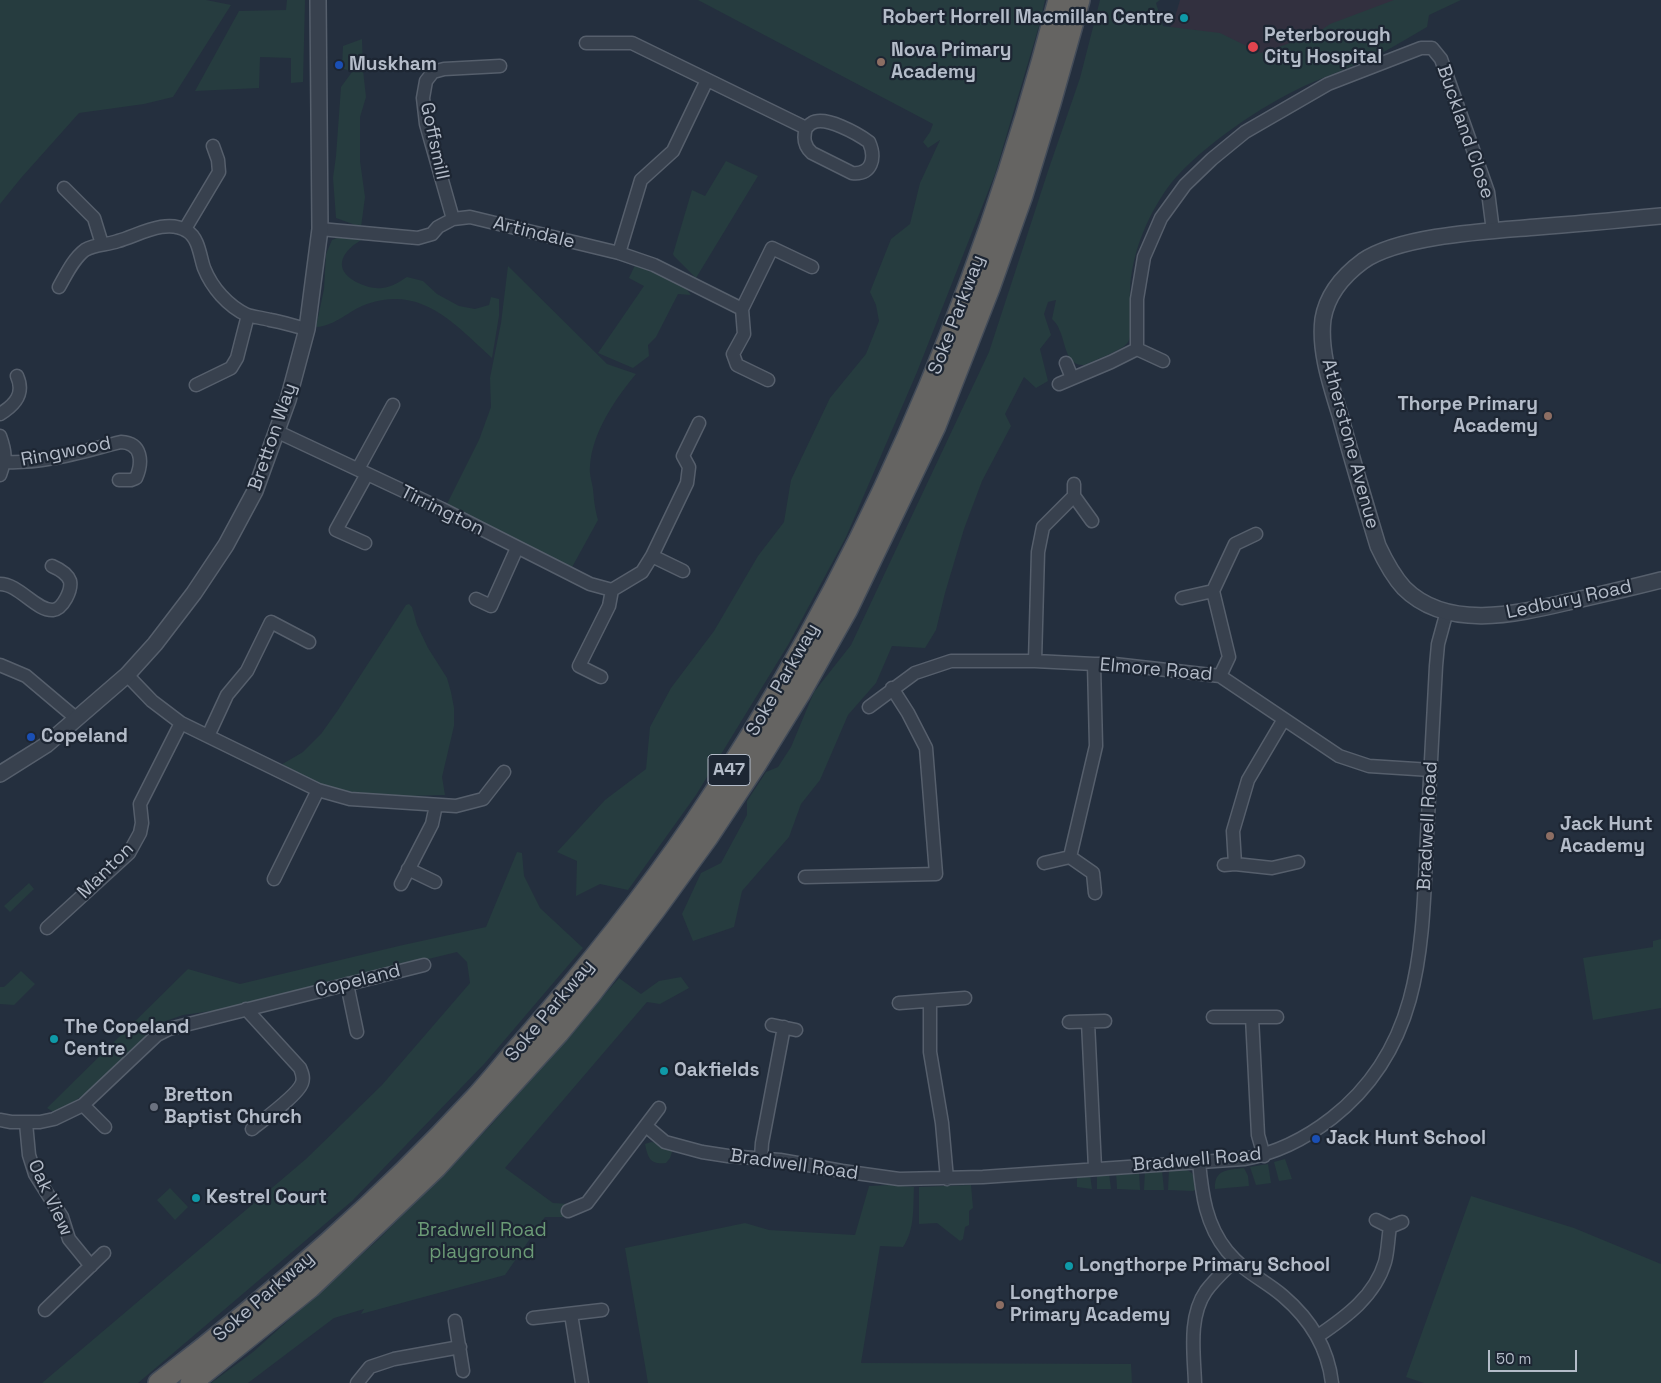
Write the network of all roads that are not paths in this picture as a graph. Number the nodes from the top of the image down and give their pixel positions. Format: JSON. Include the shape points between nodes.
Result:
{"nodes":[{"id":1,"x":318,"y":0,"type":"edge"},
{"id":2,"x":1059,"y":0,"type":"edge"},
{"id":3,"x":1079,"y":0,"type":"edge"},
{"id":4,"x":586,"y":43,"type":"dead end"},
{"id":5,"x":500,"y":66,"type":"dead end"},
{"id":6,"x":707,"y":80,"type":"junction"},
{"id":7,"x":806,"y":128,"type":"junction"},
{"id":8,"x":213,"y":146,"type":"dead end"},
{"id":9,"x":64,"y":188,"type":"dead end"},
{"id":10,"x":1661,"y":216,"type":"edge"},
{"id":11,"x":453,"y":219,"type":"junction"},
{"id":12,"x":320,"y":228,"type":"junction"},
{"id":13,"x":185,"y":229,"type":"junction"},
{"id":14,"x":1493,"y":231,"type":"junction"},
{"id":15,"x":102,"y":244,"type":"junction"},
{"id":16,"x":619,"y":253,"type":"junction"},
{"id":17,"x":812,"y":267,"type":"dead end"},
{"id":18,"x":59,"y":287,"type":"dead end"},
{"id":19,"x":742,"y":309,"type":"junction"},
{"id":20,"x":248,"y":315,"type":"junction"},
{"id":21,"x":307,"y":329,"type":"junction"},
{"id":22,"x":1137,"y":349,"type":"junction"},
{"id":23,"x":1163,"y":361,"type":"dead end"},
{"id":24,"x":1066,"y":363,"type":"dead end"},
{"id":25,"x":17,"y":376,"type":"dead end"},
{"id":26,"x":1072,"y":378,"type":"junction"},
{"id":27,"x":768,"y":380,"type":"dead end"},
{"id":28,"x":1059,"y":384,"type":"dead end"},
{"id":29,"x":196,"y":385,"type":"dead end"},
{"id":30,"x":393,"y":404,"type":"dead end"},
{"id":31,"x":0,"y":414,"type":"edge"},
{"id":32,"x":699,"y":423,"type":"dead end"},
{"id":33,"x":278,"y":432,"type":"junction"},
{"id":34,"x":0,"y":436,"type":"edge"},
{"id":35,"x":5,"y":462,"type":"junction"},
{"id":36,"x":363,"y":472,"type":"junction"},
{"id":37,"x":0,"y":475,"type":"edge"},
{"id":38,"x":119,"y":480,"type":"dead end"},
{"id":39,"x":1092,"y":521,"type":"dead end"},
{"id":40,"x":1256,"y":534,"type":"dead end"},
{"id":41,"x":365,"y":543,"type":"dead end"},
{"id":42,"x":517,"y":548,"type":"junction"},
{"id":43,"x":652,"y":556,"type":"junction"},
{"id":44,"x":52,"y":566,"type":"dead end"},
{"id":45,"x":683,"y":571,"type":"dead end"},
{"id":46,"x":1661,"y":580,"type":"edge"},
{"id":47,"x":0,"y":584,"type":"edge"},
{"id":48,"x":612,"y":590,"type":"junction"},
{"id":49,"x":1213,"y":591,"type":"junction"},
{"id":50,"x":1182,"y":598,"type":"dead end"},
{"id":51,"x":476,"y":599,"type":"dead end"},
{"id":52,"x":1447,"y":611,"type":"junction"},
{"id":53,"x":309,"y":642,"type":"dead end"},
{"id":54,"x":1035,"y":661,"type":"junction"},
{"id":55,"x":1094,"y":664,"type":"junction"},
{"id":56,"x":0,"y":665,"type":"edge"},
{"id":57,"x":127,"y":675,"type":"junction"},
{"id":58,"x":1220,"y":676,"type":"junction"},
{"id":59,"x":601,"y":677,"type":"dead end"},
{"id":60,"x":892,"y":688,"type":"junction"},
{"id":61,"x":869,"y":707,"type":"dead end"},
{"id":62,"x":77,"y":719,"type":"junction"},
{"id":63,"x":1284,"y":719,"type":"junction"},
{"id":64,"x":181,"y":723,"type":"junction"},
{"id":65,"x":208,"y":736,"type":"junction"},
{"id":66,"x":1431,"y":770,"type":"junction"},
{"id":67,"x":4,"y":772,"type":"edge"},
{"id":68,"x":504,"y":772,"type":"dead end"},
{"id":69,"x":318,"y":790,"type":"junction"},
{"id":70,"x":436,"y":804,"type":"junction"},
{"id":71,"x":1070,"y":858,"type":"junction"},
{"id":72,"x":1298,"y":862,"type":"dead end"},
{"id":73,"x":1044,"y":863,"type":"dead end"},
{"id":74,"x":408,"y":869,"type":"junction"},
{"id":75,"x":805,"y":877,"type":"dead end"},
{"id":76,"x":274,"y":879,"type":"dead end"},
{"id":77,"x":435,"y":882,"type":"dead end"},
{"id":78,"x":400,"y":884,"type":"dead end"},
{"id":79,"x":1095,"y":893,"type":"dead end"},
{"id":80,"x":47,"y":928,"type":"dead end"},
{"id":81,"x":424,"y":965,"type":"dead end"},
{"id":82,"x":347,"y":984,"type":"junction"},
{"id":83,"x":964,"y":998,"type":"dead end"},
{"id":84,"x":930,"y":1001,"type":"junction"},
{"id":85,"x":899,"y":1002,"type":"dead end"},
{"id":86,"x":246,"y":1009,"type":"junction"},
{"id":87,"x":1212,"y":1017,"type":"dead end"},
{"id":88,"x":1252,"y":1017,"type":"junction"},
{"id":89,"x":1278,"y":1017,"type":"dead end"},
{"id":90,"x":1105,"y":1021,"type":"dead end"},
{"id":91,"x":1069,"y":1022,"type":"dead end"},
{"id":92,"x":1088,"y":1022,"type":"junction"},
{"id":93,"x":784,"y":1027,"type":"dead end"},
{"id":94,"x":357,"y":1032,"type":"dead end"},
{"id":95,"x":83,"y":1105,"type":"junction"},
{"id":96,"x":659,"y":1108,"type":"dead end"},
{"id":97,"x":0,"y":1120,"type":"edge"},
{"id":98,"x":26,"y":1123,"type":"junction"},
{"id":99,"x":646,"y":1126,"type":"junction"},
{"id":100,"x":105,"y":1127,"type":"dead end"},
{"id":101,"x":252,"y":1129,"type":"dead end"},
{"id":102,"x":1264,"y":1156,"type":"junction"},
{"id":103,"x":761,"y":1158,"type":"junction"},
{"id":104,"x":1199,"y":1162,"type":"junction"},
{"id":105,"x":1095,"y":1168,"type":"junction"},
{"id":106,"x":947,"y":1178,"type":"junction"},
{"id":107,"x":568,"y":1211,"type":"dead end"},
{"id":108,"x":1376,"y":1220,"type":"dead end"},
{"id":109,"x":104,"y":1254,"type":"dead end"},
{"id":110,"x":1235,"y":1260,"type":"junction"},
{"id":111,"x":91,"y":1266,"type":"junction"},
{"id":112,"x":45,"y":1310,"type":"dead end"},
{"id":113,"x":602,"y":1310,"type":"dead end"},
{"id":114,"x":571,"y":1314,"type":"junction"},
{"id":115,"x":533,"y":1318,"type":"dead end"},
{"id":116,"x":456,"y":1321,"type":"dead end"},
{"id":117,"x":1318,"y":1336,"type":"junction"},
{"id":118,"x":460,"y":1347,"type":"junction"},
{"id":119,"x":463,"y":1371,"type":"dead end"},
{"id":120,"x":158,"y":1383,"type":"edge"},
{"id":121,"x":190,"y":1383,"type":"edge"},
{"id":122,"x":357,"y":1383,"type":"edge"},
{"id":123,"x":582,"y":1383,"type":"edge"},
{"id":124,"x":1195,"y":1383,"type":"edge"},
{"id":125,"x":1332,"y":1383,"type":"edge"}],
"edges":[{"from":1,"to":12,"type":"street","name":"Bretton Way"},
{"from":2,"to":120,"type":"highway","name":"Soke Parkway","number":"A47","via":[[1016,153],[971,283],[919,414],[825,608],[781,687],[698,818],[576,982],[475,1100],[349,1223],[264,1299]]},
{"from":3,"to":121,"type":"highway","name":"Soke Parkway","number":"A47","via":[[1022,195],[935,426],[847,608],[800,694],[755,766],[708,836],[590,994],[558,1034],[436,1168],[310,1287]]},
{"from":4,"to":6,"type":"street","via":[[632,43]]},
{"from":5,"to":11,"type":"street","name":"Goffsmill","via":[[444,69],[433,72],[426,81],[423,98],[426,124]]},
{"from":6,"to":7,"type":"street"},
{"from":6,"to":16,"type":"street","via":[[673,151],[641,180]]},
{"from":7,"to":7,"type":"street","via":[[811,123],[826,121],[864,138],[872,149],[871,165],[866,171],[852,173],[812,153],[805,142]]},
{"from":8,"to":13,"type":"street","via":[[219,172]]},
{"from":9,"to":15,"type":"street","via":[[94,218]]},
{"from":10,"to":14,"type":"street","name":"Atherstone Avenue"},
{"from":11,"to":12,"type":"street","via":[[432,234],[418,238]]},
{"from":11,"to":16,"type":"street","name":"Artindale","via":[[470,217]]},
{"from":12,"to":21,"type":"street","name":"Bretton Way"},
{"from":13,"to":15,"type":"street","via":[[161,227]]},
{"from":13,"to":20,"type":"street","via":[[194,239],[205,270],[218,292],[230,305]]},
{"from":14,"to":22,"type":"street","name":"Buckland Close","via":[[1488,192],[1441,59],[1432,48],[1421,48],[1311,93],[1245,132],[1184,185],[1161,218],[1144,258],[1137,299]]},
{"from":14,"to":52,"type":"street","name":"Atherstone Avenue","via":[[1406,244],[1379,253],[1364,261],[1337,286],[1330,296],[1323,319],[1323,342],[1330,380],[1378,546],[1404,588]]},
{"from":15,"to":18,"type":"street","via":[[86,250]]},
{"from":16,"to":19,"type":"street","name":"Artindale","via":[[654,265]]},
{"from":17,"to":19,"type":"street","via":[[772,248]]},
{"from":19,"to":27,"type":"street","via":[[744,334],[733,354],[737,365]]},
{"from":20,"to":21,"type":"street"},
{"from":20,"to":29,"type":"street","via":[[237,358],[231,368]]},
{"from":21,"to":33,"type":"street","name":"Bretton Way"},
{"from":22,"to":23,"type":"street"},
{"from":22,"to":26,"type":"street"},
{"from":24,"to":26,"type":"street"},
{"from":25,"to":31,"type":"street","via":[[21,384],[16,401]]},
{"from":26,"to":28,"type":"street"},
{"from":30,"to":36,"type":"street"},
{"from":32,"to":43,"type":"street","via":[[683,456],[689,467],[687,483]]},
{"from":33,"to":36,"type":"street","name":"Tirrington"},
{"from":33,"to":57,"type":"street","name":"Bretton Way","via":[[256,491],[226,545],[155,644]]},
{"from":34,"to":35,"type":"street","name":"Ringwood"},
{"from":35,"to":37,"type":"street","name":"Ringwood"},
{"from":35,"to":38,"type":"street","name":"Ringwood","via":[[41,461],[129,442],[138,452],[140,469],[136,478]]},
{"from":36,"to":41,"type":"street","via":[[336,530]]},
{"from":36,"to":42,"type":"street","name":"Tirrington"},
{"from":39,"to":54,"type":"street","via":[[1074,490],[1043,527],[1038,552]]},
{"from":40,"to":49,"type":"street","via":[[1235,544]]},
{"from":42,"to":48,"type":"street","name":"Tirrington","via":[[590,584]]},
{"from":42,"to":51,"type":"street","via":[[491,606]]},
{"from":43,"to":45,"type":"street"},
{"from":43,"to":48,"type":"street","via":[[642,572]]},
{"from":44,"to":47,"type":"street","via":[[66,575],[70,582],[70,590],[58,608],[52,610],[40,606],[18,591]]},
{"from":46,"to":52,"type":"street","name":"Ledbury Road","via":[[1512,614],[1475,615]]},
{"from":48,"to":59,"type":"street","via":[[609,606],[579,666]]},
{"from":49,"to":50,"type":"street"},
{"from":49,"to":58,"type":"street","via":[[1229,657]]},
{"from":52,"to":66,"type":"street","name":"Bradwell Road","via":[[1438,644]]},
{"from":53,"to":65,"type":"street","via":[[271,622]]},
{"from":54,"to":55,"type":"street","name":"Elmore Road"},
{"from":54,"to":60,"type":"street","name":"Elmore Road","via":[[951,661],[915,673]]},
{"from":55,"to":58,"type":"street","name":"Elmore Road"},
{"from":55,"to":71,"type":"street","via":[[1096,746]]},
{"from":56,"to":62,"type":"street","via":[[26,676]]},
{"from":57,"to":62,"type":"street","name":"Bretton Way"},
{"from":57,"to":64,"type":"street","via":[[152,701]]},
{"from":58,"to":63,"type":"street","name":"Elmore Road"},
{"from":60,"to":61,"type":"street","name":"Elmore Road"},
{"from":60,"to":75,"type":"street","via":[[926,748],[936,874]]},
{"from":62,"to":67,"type":"street","name":"Bretton Way","via":[[46,745]]},
{"from":63,"to":66,"type":"street","name":"Elmore Road","via":[[1339,756],[1369,766]]},
{"from":63,"to":72,"type":"street","via":[[1248,780],[1233,831],[1230,865],[1272,868]]},
{"from":64,"to":65,"type":"street"},
{"from":64,"to":80,"type":"street","name":"Manton","via":[[140,804],[140,833],[129,853]]},
{"from":65,"to":69,"type":"street"},
{"from":66,"to":102,"type":"street","name":"Bradwell Road","via":[[1422,934],[1410,1002],[1399,1033],[1381,1067],[1347,1106],[1317,1130]]},
{"from":68,"to":70,"type":"street","via":[[483,799],[456,806]]},
{"from":69,"to":70,"type":"street","via":[[350,799]]},
{"from":69,"to":76,"type":"street"},
{"from":70,"to":74,"type":"street","via":[[432,824]]},
{"from":71,"to":73,"type":"street"},
{"from":71,"to":79,"type":"street","via":[[1093,873]]},
{"from":74,"to":77,"type":"street"},
{"from":74,"to":78,"type":"street"},
{"from":81,"to":82,"type":"street","name":"Copeland"},
{"from":82,"to":86,"type":"street","name":"Copeland"},
{"from":82,"to":94,"type":"street"},
{"from":83,"to":84,"type":"street"},
{"from":84,"to":85,"type":"street"},
{"from":84,"to":106,"type":"street","via":[[930,1052]]},
{"from":86,"to":95,"type":"street","name":"Copeland","via":[[182,1024],[157,1035]]},
{"from":86,"to":101,"type":"street","via":[[303,1075],[296,1091]]},
{"from":87,"to":88,"type":"street"},
{"from":88,"to":89,"type":"street"},
{"from":88,"to":102,"type":"street","via":[[1258,1135]]},
{"from":90,"to":92,"type":"street"},
{"from":91,"to":92,"type":"street"},
{"from":92,"to":105,"type":"street"},
{"from":93,"to":103,"type":"street"},
{"from":95,"to":98,"type":"street","name":"Copeland","via":[[54,1119]]},
{"from":95,"to":100,"type":"street"},
{"from":96,"to":99,"type":"street"},
{"from":97,"to":98,"type":"street","name":"Copeland"},
{"from":98,"to":111,"type":"street","name":"Oak View","via":[[29,1155],[35,1174],[62,1217],[69,1239]]},
{"from":99,"to":103,"type":"street","name":"Bradwell Road","via":[[665,1142],[686,1148]]},
{"from":99,"to":107,"type":"street","via":[[587,1203]]},
{"from":102,"to":104,"type":"street","name":"Bradwell Road"},
{"from":103,"to":106,"type":"street","name":"Bradwell Road","via":[[887,1178]]},
{"from":104,"to":105,"type":"street","name":"Bradwell Road"},
{"from":104,"to":110,"type":"street","via":[[1205,1210],[1226,1250]]},
{"from":105,"to":106,"type":"street","name":"Bradwell Road"},
{"from":108,"to":117,"type":"street","via":[[1396,1224],[1377,1282],[1364,1300]]},
{"from":109,"to":111,"type":"street"},
{"from":110,"to":117,"type":"street","via":[[1301,1313]]},
{"from":110,"to":124,"type":"street","via":[[1205,1293],[1198,1307],[1194,1327]]},
{"from":111,"to":112,"type":"street"},
{"from":113,"to":114,"type":"street"},
{"from":114,"to":115,"type":"street"},
{"from":114,"to":123,"type":"street"},
{"from":116,"to":118,"type":"street"},
{"from":117,"to":125,"type":"street"},
{"from":118,"to":119,"type":"street"},
{"from":118,"to":122,"type":"street","via":[[394,1358],[370,1367]]}]}
